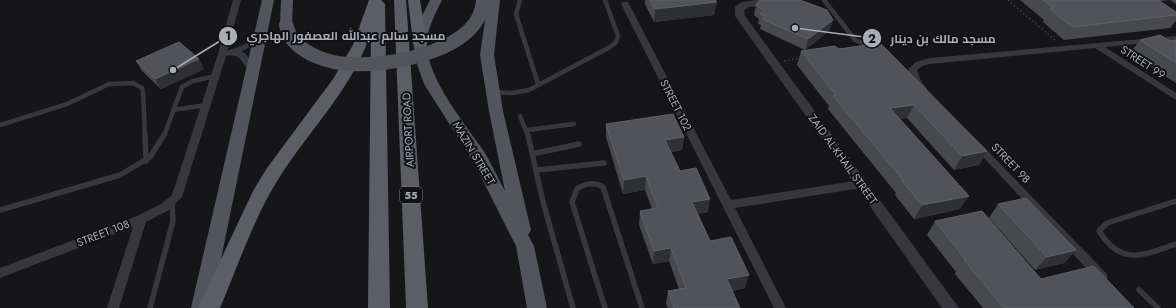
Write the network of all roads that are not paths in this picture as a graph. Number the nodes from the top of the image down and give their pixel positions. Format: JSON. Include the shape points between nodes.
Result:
{"nodes":[{"id":1,"x":237,"y":0,"type":"edge"},
{"id":2,"x":268,"y":0,"type":"edge"},
{"id":3,"x":287,"y":0,"type":"edge"},
{"id":4,"x":376,"y":0,"type":"edge"},
{"id":5,"x":400,"y":0,"type":"edge"},
{"id":6,"x":414,"y":0,"type":"edge"},
{"id":7,"x":436,"y":0,"type":"edge"},
{"id":8,"x":484,"y":0,"type":"edge"},
{"id":9,"x":494,"y":0,"type":"edge"},
{"id":10,"x":520,"y":0,"type":"edge"},
{"id":11,"x":605,"y":0,"type":"edge"},
{"id":12,"x":786,"y":0,"type":"edge"},
{"id":13,"x":824,"y":0,"type":"edge"},
{"id":14,"x":625,"y":4,"type":"dead end"},
{"id":15,"x":260,"y":32,"type":"junction"},
{"id":16,"x":1176,"y":38,"type":"edge"},
{"id":17,"x":420,"y":43,"type":"junction"},
{"id":18,"x":1097,"y":46,"type":"junction"},
{"id":19,"x":878,"y":51,"type":"edge"},
{"id":20,"x":233,"y":53,"type":"junction"},
{"id":21,"x":222,"y":54,"type":"junction"},
{"id":22,"x":252,"y":68,"type":"junction"},
{"id":23,"x":215,"y":76,"type":"junction"},
{"id":24,"x":538,"y":84,"type":"junction"},
{"id":25,"x":492,"y":92,"type":"junction"},
{"id":26,"x":928,"y":94,"type":"edge"},
{"id":27,"x":1176,"y":98,"type":"edge"},
{"id":28,"x":206,"y":105,"type":"junction"},
{"id":29,"x":173,"y":110,"type":"junction"},
{"id":30,"x":520,"y":116,"type":"dead end"},
{"id":31,"x":574,"y":124,"type":"dead end"},
{"id":32,"x":0,"y":125,"type":"edge"},
{"id":33,"x":527,"y":130,"type":"junction"},
{"id":34,"x":972,"y":140,"type":"edge"},
{"id":35,"x":579,"y":144,"type":"dead end"},
{"id":36,"x":532,"y":154,"type":"junction"},
{"id":37,"x":146,"y":160,"type":"junction"},
{"id":38,"x":604,"y":163,"type":"dead end"},
{"id":39,"x":537,"y":170,"type":"junction"},
{"id":40,"x":861,"y":184,"type":"junction"},
{"id":41,"x":1176,"y":201,"type":"edge"},
{"id":42,"x":172,"y":202,"type":"junction"},
{"id":43,"x":727,"y":205,"type":"junction"},
{"id":44,"x":0,"y":210,"type":"edge"},
{"id":45,"x":141,"y":219,"type":"junction"},
{"id":46,"x":1176,"y":244,"type":"edge"},
{"id":47,"x":525,"y":246,"type":"junction"},
{"id":48,"x":0,"y":273,"type":"edge"},
{"id":49,"x":1110,"y":285,"type":"edge"},
{"id":50,"x":1139,"y":290,"type":"dead end"},
{"id":51,"x":113,"y":308,"type":"edge"},
{"id":52,"x":150,"y":308,"type":"edge"},
{"id":53,"x":200,"y":308,"type":"edge"},
{"id":54,"x":209,"y":308,"type":"edge"},
{"id":55,"x":379,"y":308,"type":"edge"},
{"id":56,"x":417,"y":308,"type":"edge"},
{"id":57,"x":537,"y":308,"type":"edge"},
{"id":58,"x":573,"y":308,"type":"edge"},
{"id":59,"x":605,"y":308,"type":"edge"},
{"id":60,"x":642,"y":308,"type":"edge"},
{"id":61,"x":780,"y":308,"type":"edge"},
{"id":62,"x":951,"y":308,"type":"edge"},
{"id":63,"x":1158,"y":308,"type":"edge"}],
"edges":[{"from":1,"to":21,"type":"street"},
{"from":2,"to":15,"type":"main road"},
{"from":3,"to":8,"type":"main road","bridge":true,"via":[[286,25],[291,37],[301,48],[319,57],[354,64],[394,62],[438,49],[463,35],[477,22],[484,9]]},
{"from":4,"to":54,"type":"highway","via":[[360,45],[340,81],[259,196]]},
{"from":4,"to":55,"type":"highway"},
{"from":5,"to":56,"type":"highway","name":"AIRPORT ROAD","number":"55"},
{"from":6,"to":17,"type":"highway"},
{"from":7,"to":17,"type":"main road","name":"MAZIN STREET"},
{"from":9,"to":25,"type":"main road","via":[[487,55]]},
{"from":10,"to":24,"type":"lane","via":[[516,14]]},
{"from":11,"to":24,"type":"lane","via":[[618,36],[616,42],[607,50]]},
{"from":12,"to":40,"type":"street","name":"ZAID AL-KHAIL STREET","via":[[746,4],[739,9],[740,16]]},
{"from":13,"to":19,"type":"lane","via":[[855,40]]},
{"from":14,"to":43,"type":"street","name":"STREET 102"},
{"from":15,"to":20,"type":"street","via":[[248,46]]},
{"from":15,"to":22,"type":"main road"},
{"from":16,"to":18,"type":"street"},
{"from":17,"to":47,"type":"main road","name":"MAZIN STREET","via":[[431,84],[480,159]]},
{"from":18,"to":26,"type":"street","via":[[930,61],[912,69],[910,74]]},
{"from":18,"to":27,"type":"street","name":"STREET 99"},
{"from":20,"to":21,"type":"street"},
{"from":20,"to":22,"type":"street","via":[[242,55]]},
{"from":21,"to":23,"type":"street"},
{"from":22,"to":53,"type":"main road"},
{"from":23,"to":28,"type":"street"},
{"from":23,"to":29,"type":"lane","via":[[185,84],[180,89]]},
{"from":24,"to":25,"type":"lane","via":[[532,89],[519,92]]},
{"from":25,"to":47,"type":"main road"},
{"from":28,"to":29,"type":"lane"},
{"from":28,"to":42,"type":"street","via":[[180,192]]},
{"from":29,"to":37,"type":"lane","via":[[162,142]]},
{"from":30,"to":33,"type":"lane"},
{"from":31,"to":33,"type":"lane"},
{"from":32,"to":37,"type":"lane","via":[[67,104],[109,84],[133,83],[142,88],[143,92]]},
{"from":33,"to":36,"type":"lane"},
{"from":34,"to":49,"type":"street","name":"STREET 98"},
{"from":35,"to":36,"type":"lane"},
{"from":36,"to":39,"type":"lane"},
{"from":37,"to":44,"type":"lane","via":[[120,175]]},
{"from":38,"to":39,"type":"lane"},
{"from":39,"to":58,"type":"lane","via":[[543,202]]},
{"from":40,"to":43,"type":"street"},
{"from":40,"to":62,"type":"street","name":"ZAID AL-KHAIL STREET"},
{"from":41,"to":46,"type":"lane","via":[[1107,223],[1099,231],[1112,248],[1127,256],[1148,254]]},
{"from":42,"to":45,"type":"street"},
{"from":42,"to":52,"type":"lane","via":[[173,221]]},
{"from":43,"to":61,"type":"street","name":"STREET 102"},
{"from":45,"to":48,"type":"street","name":"STREET 108"},
{"from":45,"to":51,"type":"street","name":"STREET 108"},
{"from":47,"to":57,"type":"main road","name":"MAZIN STREET"},
{"from":50,"to":63,"type":"lane"},
{"from":59,"to":60,"type":"lane","via":[[572,202],[575,192],[590,184],[599,184],[603,188]]}]}
